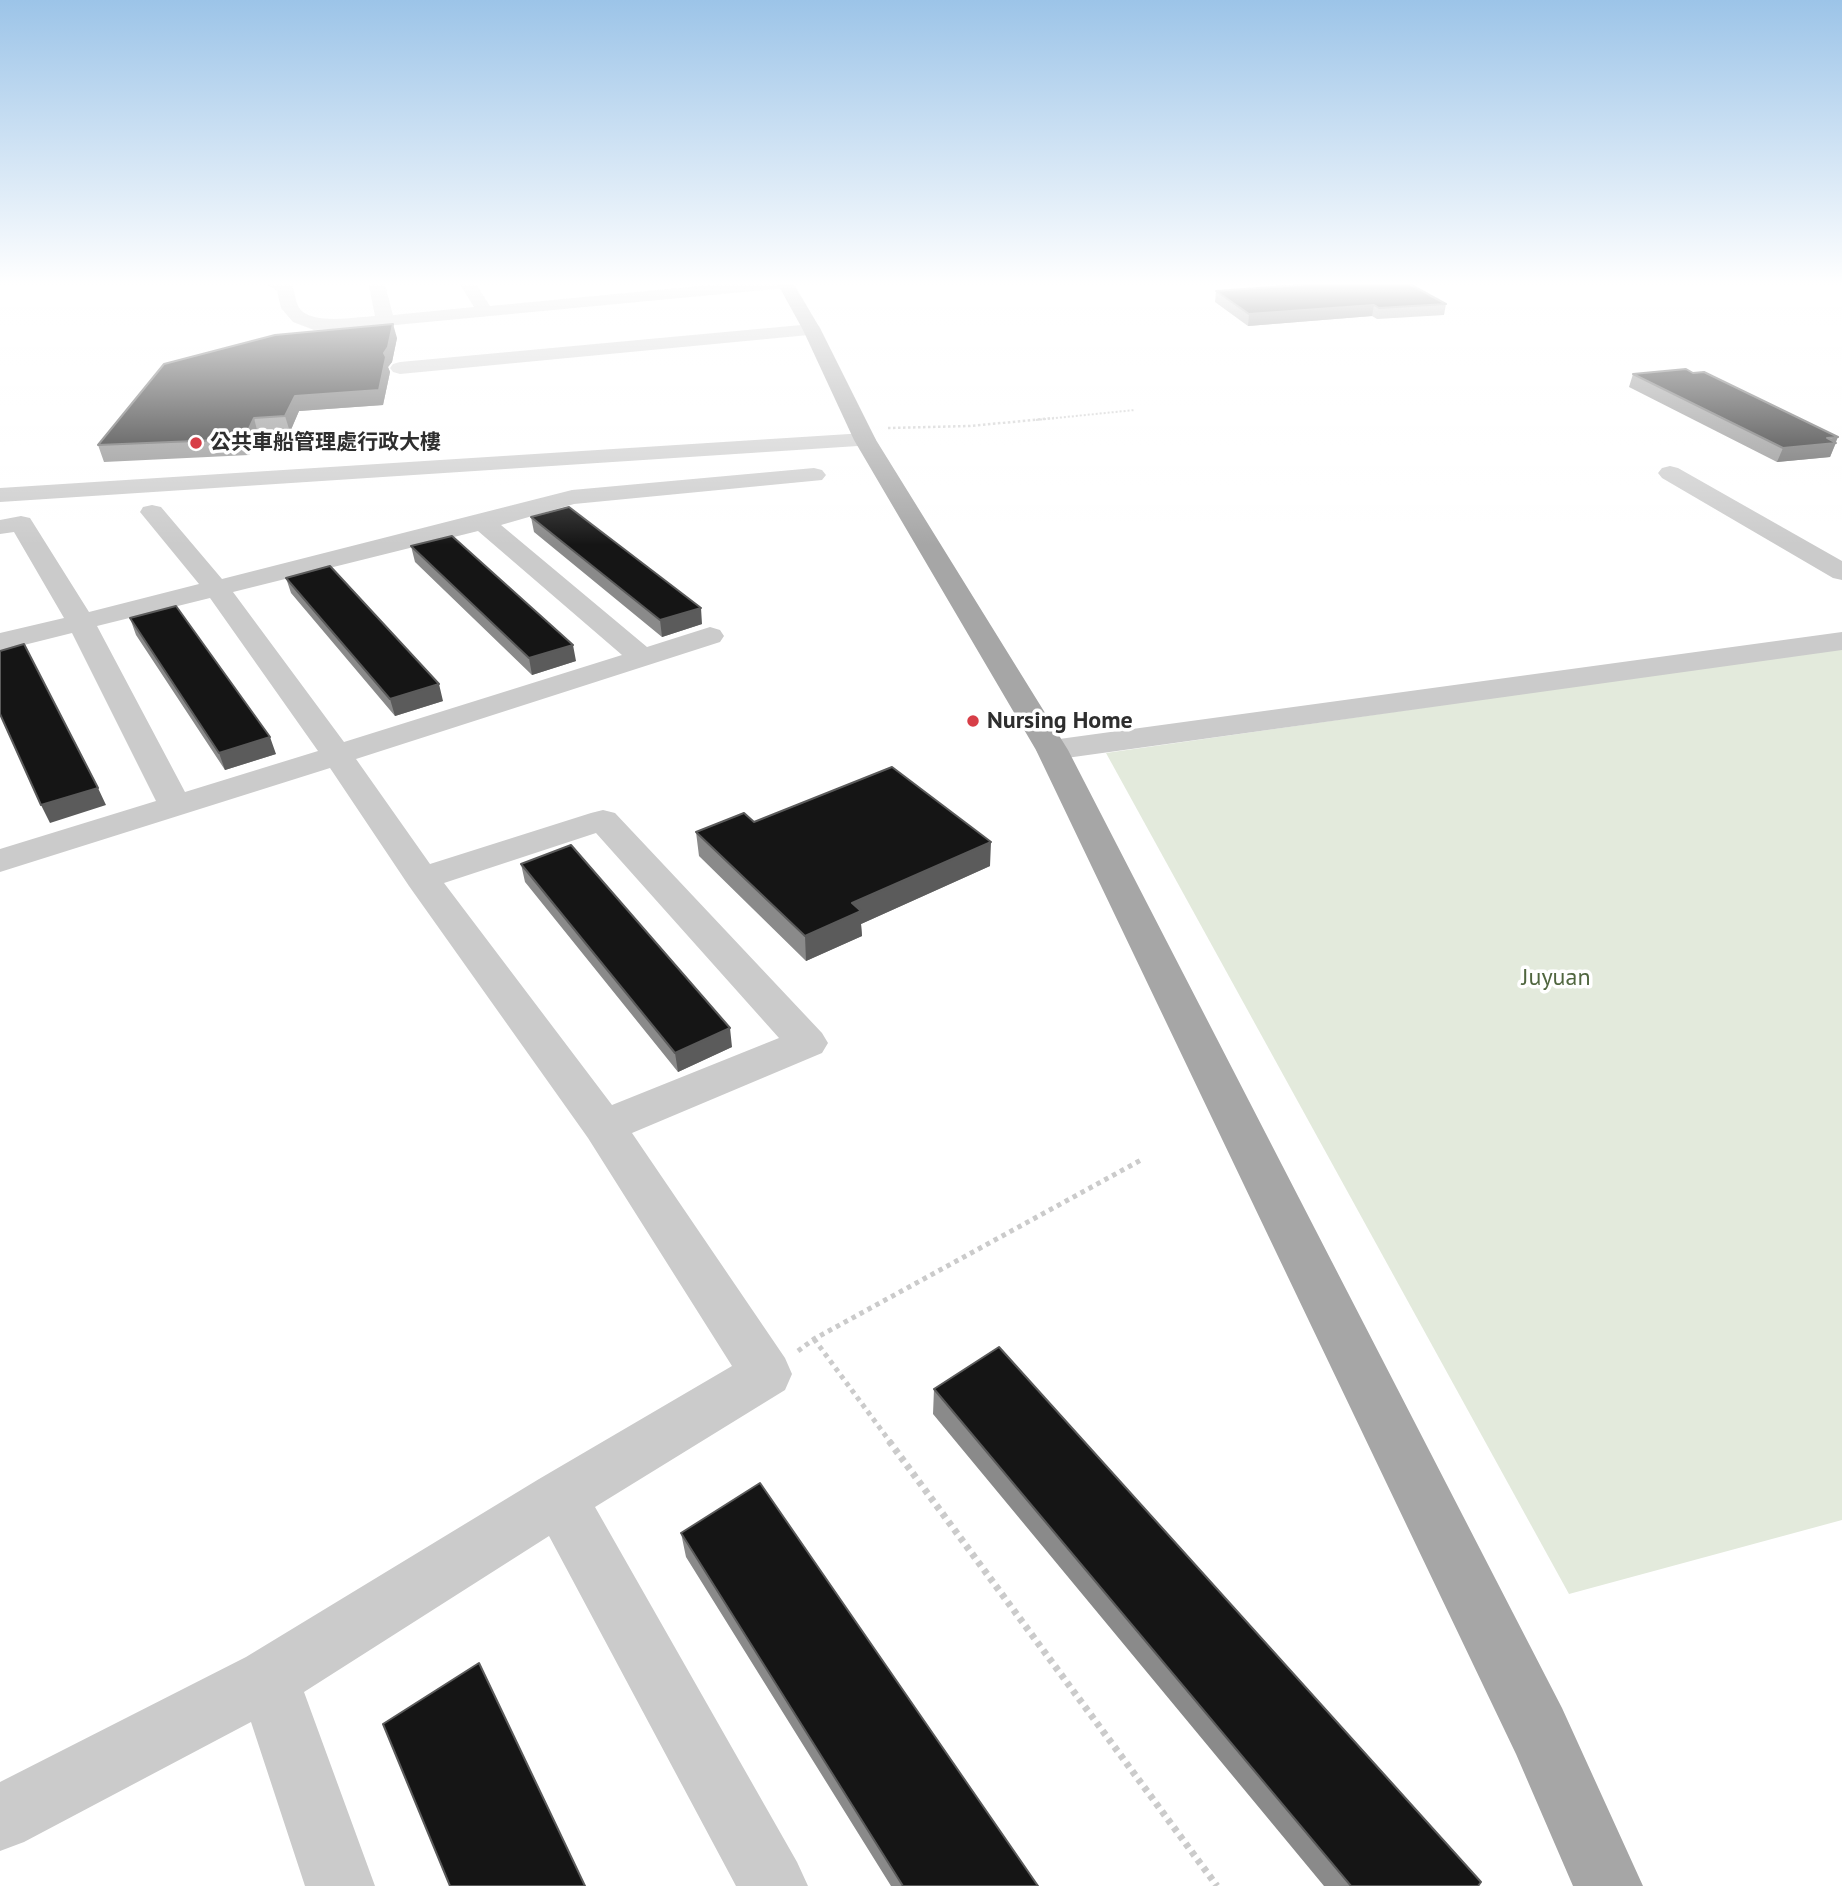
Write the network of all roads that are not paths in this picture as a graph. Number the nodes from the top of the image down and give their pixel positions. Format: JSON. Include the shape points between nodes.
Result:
{"nodes":[{"id":1,"x":831,"y":369,"type":"edge"},
{"id":2,"x":862,"y":435,"type":"junction"},
{"id":3,"x":1670,"y":473,"type":"dead end"},
{"id":4,"x":814,"y":475,"type":"dead end"},
{"id":5,"x":0,"y":495,"type":"edge"},
{"id":6,"x":152,"y":512,"type":"dead end"},
{"id":7,"x":483,"y":522,"type":"junction"},
{"id":8,"x":0,"y":527,"type":"edge"},
{"id":9,"x":1842,"y":572,"type":"edge"},
{"id":10,"x":216,"y":588,"type":"junction"},
{"id":11,"x":81,"y":622,"type":"junction"},
{"id":12,"x":710,"y":636,"type":"dead end"},
{"id":13,"x":1842,"y":641,"type":"edge"},
{"id":14,"x":0,"y":642,"type":"edge"},
{"id":15,"x":642,"y":657,"type":"junction"},
{"id":16,"x":1052,"y":750,"type":"junction"},
{"id":17,"x":337,"y":755,"type":"junction"},
{"id":18,"x":175,"y":805,"type":"junction"},
{"id":19,"x":0,"y":862,"type":"edge"},
{"id":20,"x":422,"y":878,"type":"junction"},
{"id":21,"x":604,"y":1126,"type":"junction"},
{"id":22,"x":559,"y":1498,"type":"junction"},
{"id":23,"x":268,"y":1679,"type":"junction"},
{"id":24,"x":0,"y":1818,"type":"edge"},
{"id":25,"x":340,"y":1886,"type":"edge"},
{"id":26,"x":773,"y":1886,"type":"edge"},
{"id":27,"x":1608,"y":1886,"type":"edge"}],
"edges":[{"from":1,"to":2,"type":"main road"},
{"from":2,"to":5,"type":"street"},
{"from":2,"to":16,"type":"main road"},
{"from":3,"to":9,"type":"street"},
{"from":4,"to":7,"type":"street","via":[[572,497]]},
{"from":6,"to":10,"type":"street"},
{"from":7,"to":10,"type":"street"},
{"from":7,"to":15,"type":"street"},
{"from":8,"to":11,"type":"street","via":[[21,523]]},
{"from":10,"to":11,"type":"street"},
{"from":10,"to":17,"type":"street"},
{"from":11,"to":14,"type":"street"},
{"from":11,"to":18,"type":"street"},
{"from":12,"to":15,"type":"street"},
{"from":13,"to":16,"type":"street"},
{"from":15,"to":17,"type":"street"},
{"from":16,"to":27,"type":"main road","via":[[1539,1731]]},
{"from":17,"to":18,"type":"street"},
{"from":17,"to":20,"type":"street"},
{"from":18,"to":19,"type":"street"},
{"from":20,"to":21,"type":"street"},
{"from":20,"to":21,"type":"street","via":[[603,820],[807,1043]]},
{"from":21,"to":22,"type":"street","via":[[766,1374]]},
{"from":22,"to":23,"type":"street"},
{"from":22,"to":26,"type":"street"},
{"from":23,"to":24,"type":"street"},
{"from":23,"to":25,"type":"street"}]}
